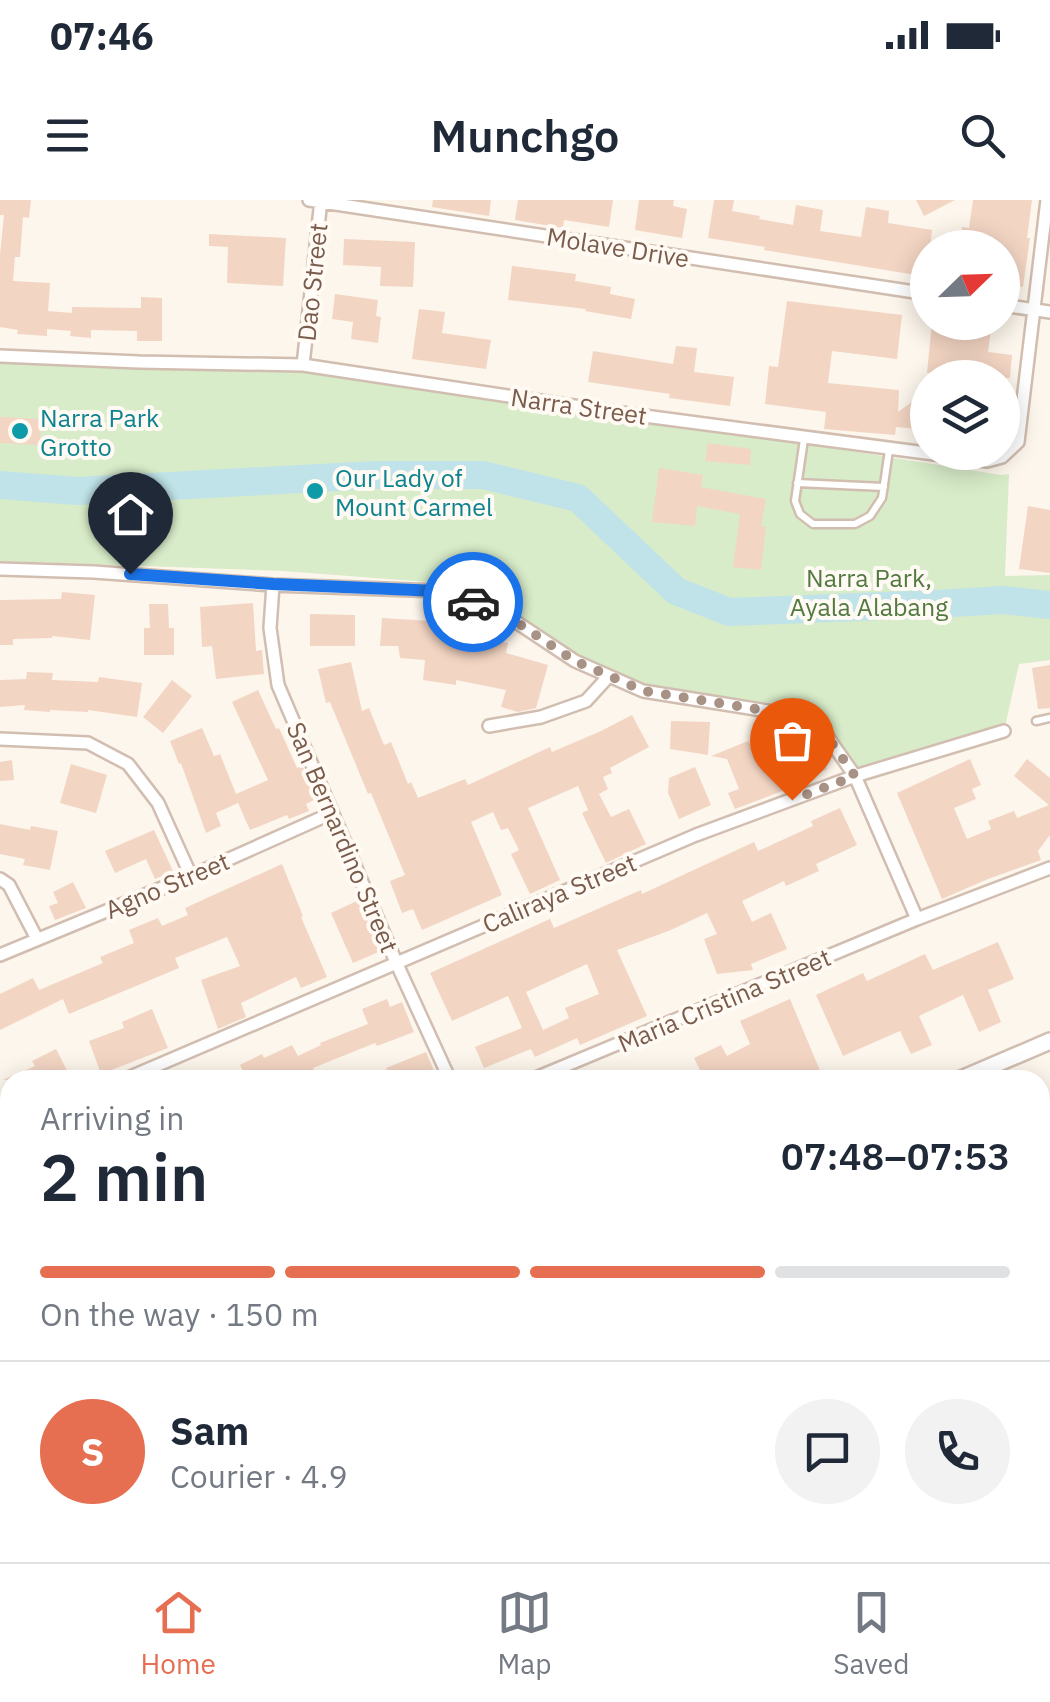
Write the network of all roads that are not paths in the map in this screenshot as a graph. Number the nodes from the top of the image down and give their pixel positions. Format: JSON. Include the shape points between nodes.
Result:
{"nodes":[{"id":1,"x":317,"y":200,"type":"edge"},
{"id":2,"x":1048,"y":200,"type":"edge"},
{"id":3,"x":910,"y":291,"type":"edge"},
{"id":4,"x":1020,"y":308,"type":"edge"},
{"id":5,"x":1033,"y":310,"type":"junction"},
{"id":6,"x":1050,"y":312,"type":"edge"},
{"id":7,"x":0,"y":356,"type":"edge"},
{"id":8,"x":303,"y":365,"type":"junction"},
{"id":9,"x":805,"y":438,"type":"junction"},
{"id":10,"x":889,"y":448,"type":"junction"},
{"id":11,"x":798,"y":483,"type":"junction"},
{"id":12,"x":884,"y":487,"type":"junction"},
{"id":13,"x":0,"y":569,"type":"edge"},
{"id":14,"x":273,"y":584,"type":"junction"},
{"id":15,"x":608,"y":677,"type":"junction"},
{"id":16,"x":1050,"y":718,"type":"edge"},
{"id":17,"x":1036,"y":721,"type":"dead end"},
{"id":18,"x":489,"y":726,"type":"dead end"},
{"id":19,"x":1004,"y":731,"type":"dead end"},
{"id":20,"x":0,"y":739,"type":"edge"},
{"id":21,"x":855,"y":776,"type":"junction"},
{"id":22,"x":332,"y":813,"type":"junction"},
{"id":23,"x":1050,"y":868,"type":"edge"},
{"id":24,"x":190,"y":876,"type":"junction"},
{"id":25,"x":0,"y":879,"type":"edge"},
{"id":26,"x":918,"y":919,"type":"junction"},
{"id":27,"x":37,"y":940,"type":"junction"},
{"id":28,"x":0,"y":955,"type":"edge"},
{"id":29,"x":396,"y":962,"type":"junction"},
{"id":30,"x":1050,"y":1041,"type":"edge"},
{"id":31,"x":146,"y":1070,"type":"edge"},
{"id":32,"x":445,"y":1070,"type":"edge"},
{"id":33,"x":555,"y":1070,"type":"edge"},
{"id":34,"x":982,"y":1070,"type":"edge"}],
"edges":[{"from":1,"to":3,"type":"street","name":"Molave Drive"},
{"from":1,"to":8,"type":"street","name":"Dao Street"},
{"from":2,"to":5,"type":"street"},
{"from":4,"to":5,"type":"street"},
{"from":5,"to":6,"type":"street"},
{"from":5,"to":10,"type":"street","name":"Narra Street","via":[[1018,442],[1002,458]]},
{"from":7,"to":8,"type":"street","name":"Narra Street"},
{"from":8,"to":9,"type":"street","name":"Narra Street"},
{"from":9,"to":10,"type":"street","name":"Narra Street"},
{"from":9,"to":11,"type":"lane"},
{"from":10,"to":12,"type":"lane"},
{"from":11,"to":12,"type":"lane"},
{"from":11,"to":12,"type":"lane","via":[[795,501],[813,524],[855,524],[870,516]]},
{"from":13,"to":14,"type":"street"},
{"from":14,"to":15,"type":"street","via":[[438,591],[498,610]]},
{"from":14,"to":22,"type":"street","name":"San Bernardino Street","via":[[270,628],[278,686]]},
{"from":15,"to":18,"type":"street","via":[[586,700]]},
{"from":15,"to":21,"type":"street","via":[[644,691],[787,714],[820,726]]},
{"from":16,"to":17,"type":"lane"},
{"from":19,"to":21,"type":"street","name":"Caliraya Street"},
{"from":20,"to":24,"type":"street","via":[[88,743],[128,764],[158,803]]},
{"from":21,"to":26,"type":"street"},
{"from":21,"to":29,"type":"street","name":"Caliraya Street","via":[[696,835]]},
{"from":22,"to":24,"type":"street","name":"Agno Street"},
{"from":22,"to":29,"type":"street","name":"San Bernardino Street"},
{"from":23,"to":26,"type":"street","name":"Maria Cristina Street"},
{"from":24,"to":27,"type":"street","name":"Agno Street"},
{"from":25,"to":27,"type":"street"},
{"from":26,"to":33,"type":"street","name":"Maria Cristina Street"},
{"from":27,"to":28,"type":"street","name":"Agno Street"},
{"from":29,"to":31,"type":"street","name":"Caliraya Street"},
{"from":29,"to":32,"type":"street","name":"San Bernardino Street"},
{"from":30,"to":34,"type":"street"}]}
